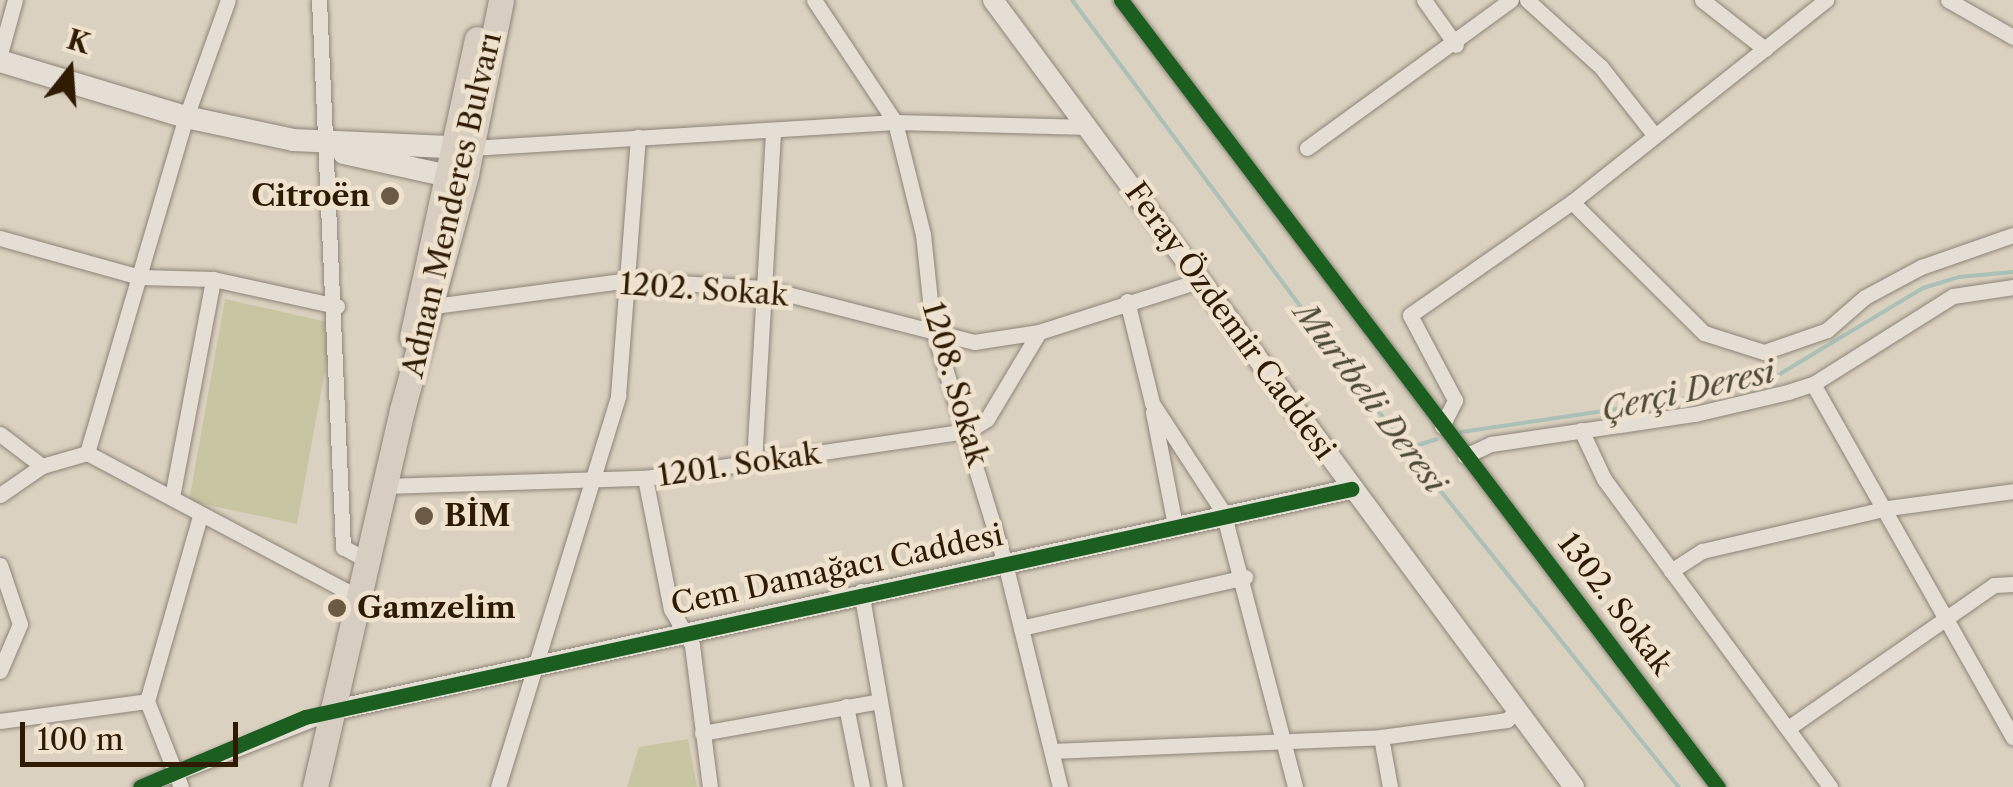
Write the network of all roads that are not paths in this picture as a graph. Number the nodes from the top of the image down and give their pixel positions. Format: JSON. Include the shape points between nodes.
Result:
{"nodes":[{"id":1,"x":15,"y":0,"type":"edge"},
{"id":2,"x":228,"y":0,"type":"edge"},
{"id":3,"x":319,"y":0,"type":"edge"},
{"id":4,"x":486,"y":0,"type":"edge"},
{"id":5,"x":501,"y":0,"type":"edge"},
{"id":6,"x":814,"y":0,"type":"edge"},
{"id":7,"x":992,"y":0,"type":"edge"},
{"id":8,"x":1121,"y":0,"type":"edge"},
{"id":9,"x":1424,"y":0,"type":"edge"},
{"id":10,"x":1511,"y":0,"type":"edge"},
{"id":11,"x":1526,"y":0,"type":"edge"},
{"id":12,"x":1702,"y":0,"type":"edge"},
{"id":13,"x":1826,"y":0,"type":"edge"},
{"id":14,"x":1948,"y":0,"type":"edge"},
{"id":15,"x":2013,"y":38,"type":"edge"},
{"id":16,"x":1456,"y":46,"type":"junction"},
{"id":17,"x":1765,"y":49,"type":"junction"},
{"id":18,"x":0,"y":57,"type":"edge"},
{"id":19,"x":186,"y":118,"type":"junction"},
{"id":20,"x":895,"y":122,"type":"junction"},
{"id":21,"x":1089,"y":127,"type":"junction"},
{"id":22,"x":773,"y":131,"type":"junction"},
{"id":23,"x":1652,"y":132,"type":"junction"},
{"id":24,"x":638,"y":137,"type":"junction"},
{"id":25,"x":328,"y":146,"type":"junction"},
{"id":26,"x":1307,"y":148,"type":"dead end"},
{"id":27,"x":457,"y":161,"type":"junction"},
{"id":28,"x":1572,"y":202,"type":"junction"},
{"id":29,"x":2013,"y":235,"type":"edge"},
{"id":30,"x":0,"y":238,"type":"edge"},
{"id":31,"x":140,"y":277,"type":"junction"},
{"id":32,"x":214,"y":279,"type":"junction"},
{"id":33,"x":628,"y":280,"type":"junction"},
{"id":34,"x":1201,"y":280,"type":"junction"},
{"id":35,"x":2013,"y":287,"type":"edge"},
{"id":36,"x":764,"y":288,"type":"junction"},
{"id":37,"x":1127,"y":301,"type":"junction"},
{"id":38,"x":337,"y":306,"type":"junction"},
{"id":39,"x":434,"y":306,"type":"junction"},
{"id":40,"x":933,"y":328,"type":"junction"},
{"id":41,"x":1039,"y":332,"type":"junction"},
{"id":42,"x":1813,"y":384,"type":"junction"},
{"id":43,"x":1152,"y":403,"type":"junction"},
{"id":44,"x":402,"y":410,"type":"junction"},
{"id":45,"x":1442,"y":426,"type":"junction"},
{"id":46,"x":1580,"y":430,"type":"junction"},
{"id":47,"x":968,"y":432,"type":"junction"},
{"id":48,"x":0,"y":434,"type":"edge"},
{"id":49,"x":87,"y":453,"type":"junction"},
{"id":50,"x":1465,"y":456,"type":"junction"},
{"id":51,"x":754,"y":462,"type":"junction"},
{"id":52,"x":42,"y":466,"type":"junction"},
{"id":53,"x":598,"y":478,"type":"junction"},
{"id":54,"x":645,"y":478,"type":"junction"},
{"id":55,"x":384,"y":486,"type":"junction"},
{"id":56,"x":1351,"y":489,"type":"junction"},
{"id":57,"x":2013,"y":490,"type":"edge"},
{"id":58,"x":0,"y":495,"type":"edge"},
{"id":59,"x":172,"y":497,"type":"junction"},
{"id":60,"x":1888,"y":508,"type":"junction"},
{"id":61,"x":1223,"y":512,"type":"junction"},
{"id":62,"x":200,"y":516,"type":"junction"},
{"id":63,"x":1175,"y":525,"type":"junction"},
{"id":64,"x":368,"y":561,"type":"junction"},
{"id":65,"x":1006,"y":563,"type":"junction"},
{"id":66,"x":0,"y":565,"type":"edge"},
{"id":67,"x":1671,"y":571,"type":"junction"},
{"id":68,"x":1244,"y":577,"type":"junction"},
{"id":69,"x":2013,"y":584,"type":"edge"},
{"id":70,"x":861,"y":592,"type":"junction"},
{"id":71,"x":360,"y":598,"type":"junction"},
{"id":72,"x":1948,"y":620,"type":"junction"},
{"id":73,"x":1021,"y":628,"type":"junction"},
{"id":74,"x":685,"y":629,"type":"junction"},
{"id":75,"x":538,"y":662,"type":"junction"},
{"id":76,"x":0,"y":671,"type":"edge"},
{"id":77,"x":147,"y":701,"type":"junction"},
{"id":78,"x":878,"y":701,"type":"junction"},
{"id":79,"x":846,"y":706,"type":"junction"},
{"id":80,"x":1518,"y":708,"type":"junction"},
{"id":81,"x":335,"y":710,"type":"junction"},
{"id":82,"x":0,"y":721,"type":"edge"},
{"id":83,"x":1791,"y":726,"type":"junction"},
{"id":84,"x":702,"y":733,"type":"junction"},
{"id":85,"x":2013,"y":736,"type":"edge"},
{"id":86,"x":1381,"y":737,"type":"junction"},
{"id":87,"x":1283,"y":740,"type":"junction"},
{"id":88,"x":1052,"y":752,"type":"junction"},
{"id":89,"x":177,"y":779,"type":"edge"},
{"id":90,"x":140,"y":787,"type":"edge"},
{"id":91,"x":315,"y":787,"type":"edge"},
{"id":92,"x":498,"y":787,"type":"edge"},
{"id":93,"x":710,"y":787,"type":"edge"},
{"id":94,"x":862,"y":787,"type":"edge"},
{"id":95,"x":895,"y":787,"type":"edge"},
{"id":96,"x":1060,"y":787,"type":"edge"},
{"id":97,"x":1295,"y":787,"type":"edge"},
{"id":98,"x":1390,"y":787,"type":"edge"},
{"id":99,"x":1574,"y":787,"type":"edge"},
{"id":100,"x":1718,"y":787,"type":"edge"},
{"id":101,"x":1830,"y":787,"type":"edge"}],
"edges":[{"from":1,"to":18,"type":"street"},
{"from":2,"to":19,"type":"street"},
{"from":3,"to":25,"type":"street"},
{"from":4,"to":27,"type":"main road","name":"Adnan Menderes Bulvarı"},
{"from":5,"to":27,"type":"main road","name":"Adnan Menderes Bulvarı"},
{"from":6,"to":20,"type":"street","name":"1208. Sokak"},
{"from":7,"to":21,"type":"street","name":"Feray Özdemir Caddesi"},
{"from":8,"to":45,"type":"street","name":"1302. Sokak"},
{"from":9,"to":16,"type":"street"},
{"from":10,"to":16,"type":"street"},
{"from":11,"to":23,"type":"street","via":[[1601,67]]},
{"from":12,"to":17,"type":"street"},
{"from":13,"to":17,"type":"street"},
{"from":14,"to":15,"type":"street"},
{"from":16,"to":26,"type":"street"},
{"from":17,"to":23,"type":"street"},
{"from":18,"to":19,"type":"main road"},
{"from":19,"to":25,"type":"main road"},
{"from":19,"to":31,"type":"street"},
{"from":20,"to":21,"type":"street"},
{"from":20,"to":22,"type":"street"},
{"from":20,"to":40,"type":"street","name":"1208. Sokak","via":[[923,234]]},
{"from":21,"to":34,"type":"street","name":"Feray Özdemir Caddesi"},
{"from":22,"to":24,"type":"street"},
{"from":22,"to":36,"type":"street"},
{"from":23,"to":28,"type":"street"},
{"from":24,"to":27,"type":"street"},
{"from":24,"to":33,"type":"street"},
{"from":25,"to":27,"type":"main road"},
{"from":25,"to":38,"type":"street"},
{"from":27,"to":39,"type":"main road","name":"Adnan Menderes Bulvarı"},
{"from":27,"to":44,"type":"main road","name":"Adnan Menderes Bulvarı"},
{"from":28,"to":29,"type":"street","via":[[1704,333],[1764,352],[1827,330],[1864,297],[1921,268]]},
{"from":28,"to":45,"type":"street","via":[[1410,314],[1455,400]]},
{"from":30,"to":31,"type":"street"},
{"from":31,"to":32,"type":"street"},
{"from":31,"to":49,"type":"street"},
{"from":32,"to":38,"type":"street"},
{"from":32,"to":59,"type":"street"},
{"from":33,"to":36,"type":"street","name":"1202. Sokak"},
{"from":33,"to":39,"type":"street","name":"1202. Sokak"},
{"from":33,"to":53,"type":"street","via":[[618,396]]},
{"from":34,"to":37,"type":"street","name":"1202. Sokak"},
{"from":34,"to":56,"type":"street","name":"Feray Özdemir Caddesi"},
{"from":35,"to":42,"type":"street","via":[[1938,303]]},
{"from":36,"to":40,"type":"street","name":"1202. Sokak"},
{"from":36,"to":51,"type":"street"},
{"from":37,"to":41,"type":"street","name":"1202. Sokak"},
{"from":37,"to":43,"type":"street"},
{"from":38,"to":64,"type":"street","via":[[343,548]]},
{"from":39,"to":44,"type":"main road","name":"Adnan Menderes Bulvarı"},
{"from":40,"to":41,"type":"street","name":"1202. Sokak","via":[[974,342]]},
{"from":40,"to":47,"type":"street","name":"1208. Sokak"},
{"from":41,"to":47,"type":"street","via":[[988,419]]},
{"from":42,"to":46,"type":"street","via":[[1695,414]]},
{"from":42,"to":60,"type":"street"},
{"from":43,"to":61,"type":"street"},
{"from":43,"to":63,"type":"street"},
{"from":44,"to":55,"type":"main road","name":"Adnan Menderes Bulvarı"},
{"from":45,"to":50,"type":"street","name":"1302. Sokak"},
{"from":46,"to":50,"type":"street","via":[[1490,444]]},
{"from":46,"to":67,"type":"street","via":[[1604,479]]},
{"from":47,"to":51,"type":"street","name":"1201. Sokak"},
{"from":47,"to":65,"type":"street","name":"1208. Sokak"},
{"from":48,"to":52,"type":"street"},
{"from":49,"to":52,"type":"street"},
{"from":49,"to":59,"type":"street"},
{"from":50,"to":100,"type":"street","name":"1302. Sokak"},
{"from":51,"to":54,"type":"street","name":"1201. Sokak"},
{"from":52,"to":58,"type":"street"},
{"from":53,"to":54,"type":"street","name":"1201. Sokak"},
{"from":53,"to":55,"type":"street","name":"1201. Sokak"},
{"from":53,"to":75,"type":"street"},
{"from":54,"to":74,"type":"street","via":[[671,610]]},
{"from":55,"to":64,"type":"main road","name":"Adnan Menderes Bulvarı"},
{"from":56,"to":61,"type":"street","name":"Cem Damağacı Caddesi"},
{"from":56,"to":80,"type":"street","name":"Feray Özdemir Caddesi"},
{"from":57,"to":60,"type":"street"},
{"from":59,"to":62,"type":"street"},
{"from":60,"to":67,"type":"street","via":[[1702,550]]},
{"from":60,"to":72,"type":"street"},
{"from":61,"to":63,"type":"street","name":"Cem Damağacı Caddesi"},
{"from":61,"to":68,"type":"street"},
{"from":62,"to":71,"type":"street"},
{"from":62,"to":77,"type":"street"},
{"from":63,"to":65,"type":"street","name":"Cem Damağacı Caddesi"},
{"from":64,"to":71,"type":"main road","name":"Adnan Menderes Bulvarı"},
{"from":65,"to":70,"type":"street","name":"Cem Damağacı Caddesi"},
{"from":65,"to":73,"type":"street","name":"1208. Sokak"},
{"from":66,"to":76,"type":"street","via":[[20,624]]},
{"from":67,"to":83,"type":"street"},
{"from":68,"to":73,"type":"street"},
{"from":68,"to":87,"type":"street"},
{"from":69,"to":72,"type":"street","via":[[1994,585]]},
{"from":70,"to":74,"type":"street","name":"Cem Damağacı Caddesi"},
{"from":70,"to":78,"type":"street"},
{"from":71,"to":81,"type":"main road","name":"Adnan Menderes Bulvarı"},
{"from":72,"to":83,"type":"street"},
{"from":72,"to":85,"type":"street"},
{"from":73,"to":88,"type":"street","name":"1208. Sokak"},
{"from":74,"to":75,"type":"street","name":"Cem Damağacı Caddesi"},
{"from":74,"to":84,"type":"street"},
{"from":75,"to":81,"type":"street","name":"Cem Damağacı Caddesi"},
{"from":75,"to":92,"type":"street"},
{"from":77,"to":82,"type":"street"},
{"from":77,"to":89,"type":"street"},
{"from":78,"to":79,"type":"street"},
{"from":78,"to":95,"type":"street"},
{"from":79,"to":84,"type":"street"},
{"from":79,"to":94,"type":"street"},
{"from":80,"to":86,"type":"street","via":[[1507,720]]},
{"from":80,"to":99,"type":"street","name":"Feray Özdemir Caddesi"},
{"from":81,"to":89,"type":"street"},
{"from":81,"to":91,"type":"main road","name":"Adnan Menderes Bulvarı"},
{"from":83,"to":101,"type":"street"},
{"from":84,"to":93,"type":"street"},
{"from":86,"to":87,"type":"street"},
{"from":86,"to":98,"type":"street"},
{"from":87,"to":88,"type":"street"},
{"from":87,"to":97,"type":"street"},
{"from":88,"to":96,"type":"street","name":"1208. Sokak"},
{"from":89,"to":90,"type":"street"}]}
